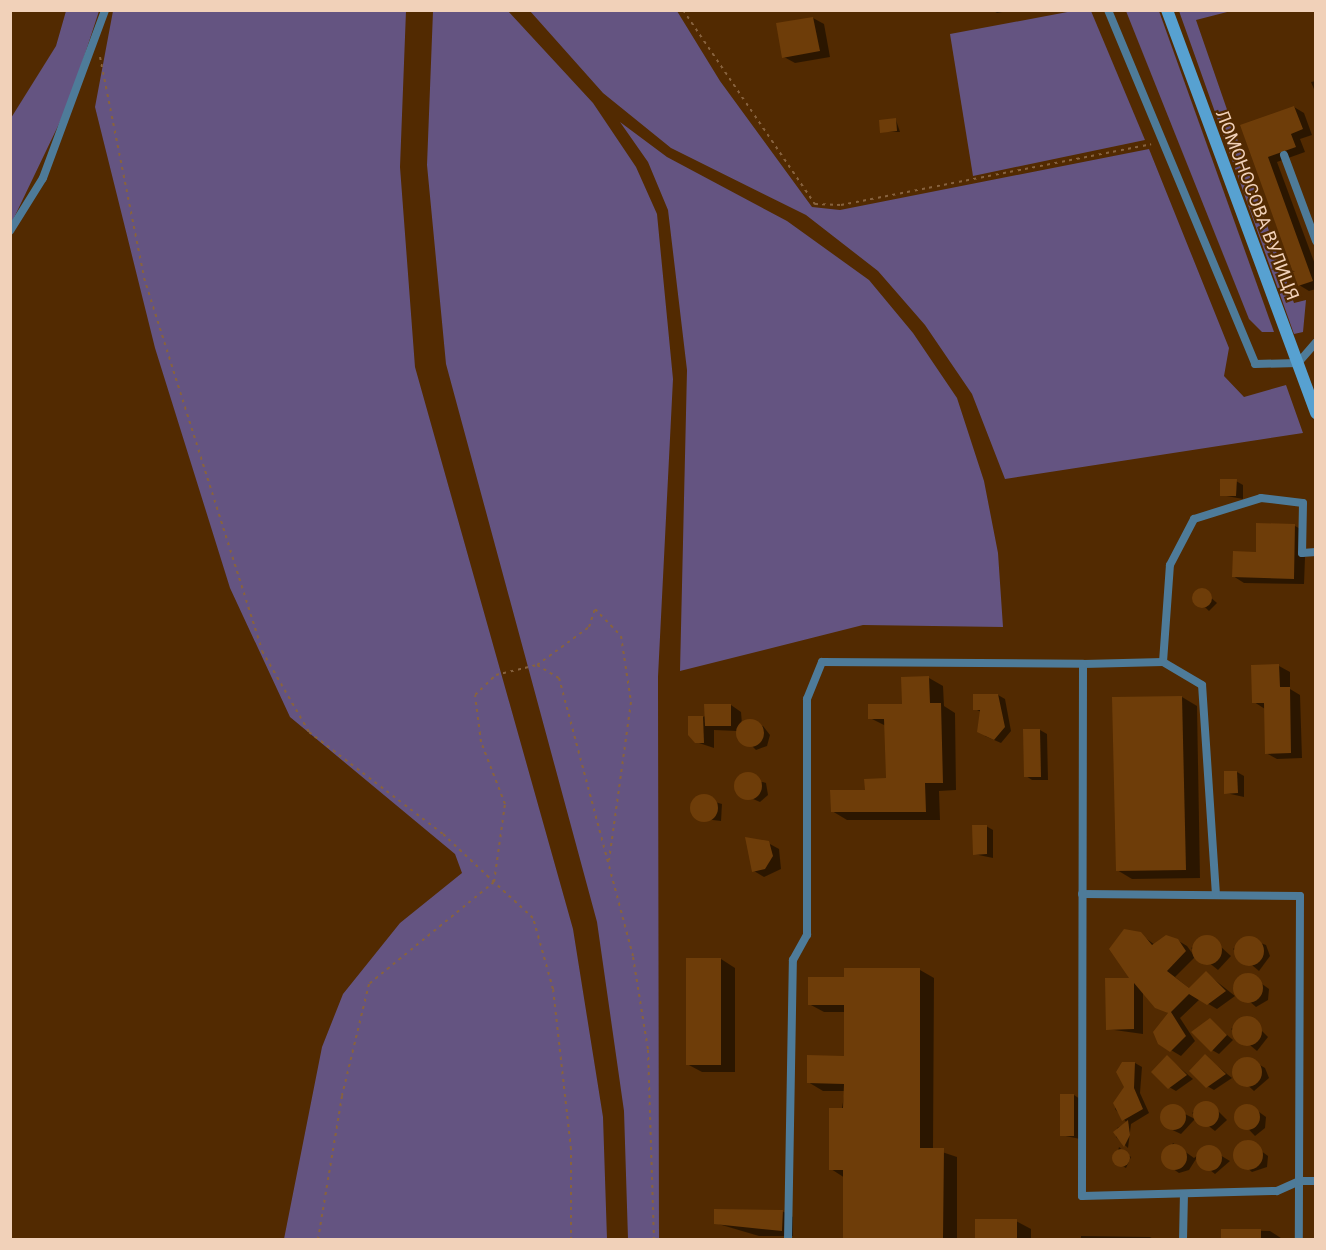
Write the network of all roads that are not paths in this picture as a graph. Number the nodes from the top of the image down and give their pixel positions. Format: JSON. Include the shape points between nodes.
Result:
{"nodes":[{"id":1,"x":105,"y":10,"type":"edge"},
{"id":2,"x":1108,"y":10,"type":"edge"},
{"id":3,"x":1167,"y":10,"type":"edge"},
{"id":4,"x":1284,"y":155,"type":"dead end"},
{"id":5,"x":10,"y":231,"type":"edge"},
{"id":6,"x":1316,"y":241,"type":"edge"},
{"id":7,"x":1316,"y":342,"type":"edge"},
{"id":8,"x":1298,"y":363,"type":"junction"},
{"id":9,"x":1316,"y":413,"type":"edge"},
{"id":10,"x":1316,"y":552,"type":"edge"},
{"id":11,"x":1163,"y":662,"type":"junction"},
{"id":12,"x":1083,"y":664,"type":"junction"},
{"id":13,"x":1082,"y":894,"type":"junction"},
{"id":14,"x":1216,"y":895,"type":"junction"},
{"id":15,"x":1299,"y":1180,"type":"junction"},
{"id":16,"x":1316,"y":1180,"type":"edge"},
{"id":17,"x":1184,"y":1194,"type":"junction"},
{"id":18,"x":789,"y":1239,"type":"edge"},
{"id":19,"x":1183,"y":1239,"type":"edge"},
{"id":20,"x":1299,"y":1239,"type":"edge"}],
"edges":[{"from":1,"to":5,"type":"lane","via":[[98,39],[43,178]]},
{"from":2,"to":8,"type":"lane","via":[[1255,364]]},
{"from":3,"to":8,"type":"street","name":"ЛОМОНОСОВА ВУЛИЦЯ"},
{"from":4,"to":6,"type":"lane"},
{"from":7,"to":8,"type":"lane"},
{"from":8,"to":9,"type":"street","name":"ЛОМОНОСОВА ВУЛИЦЯ"},
{"from":10,"to":11,"type":"lane","via":[[1302,553],[1303,503],[1261,498],[1194,519],[1170,565]]},
{"from":11,"to":12,"type":"lane"},
{"from":11,"to":14,"type":"lane","via":[[1202,685]]},
{"from":12,"to":13,"type":"lane"},
{"from":12,"to":18,"type":"lane","via":[[822,662],[807,699],[807,935],[793,960]]},
{"from":13,"to":14,"type":"lane"},
{"from":13,"to":17,"type":"lane","via":[[1082,1196]]},
{"from":14,"to":15,"type":"lane","via":[[1300,896]]},
{"from":15,"to":16,"type":"lane"},
{"from":15,"to":17,"type":"lane","via":[[1277,1191]]},
{"from":15,"to":20,"type":"lane"},
{"from":17,"to":19,"type":"lane"}]}
